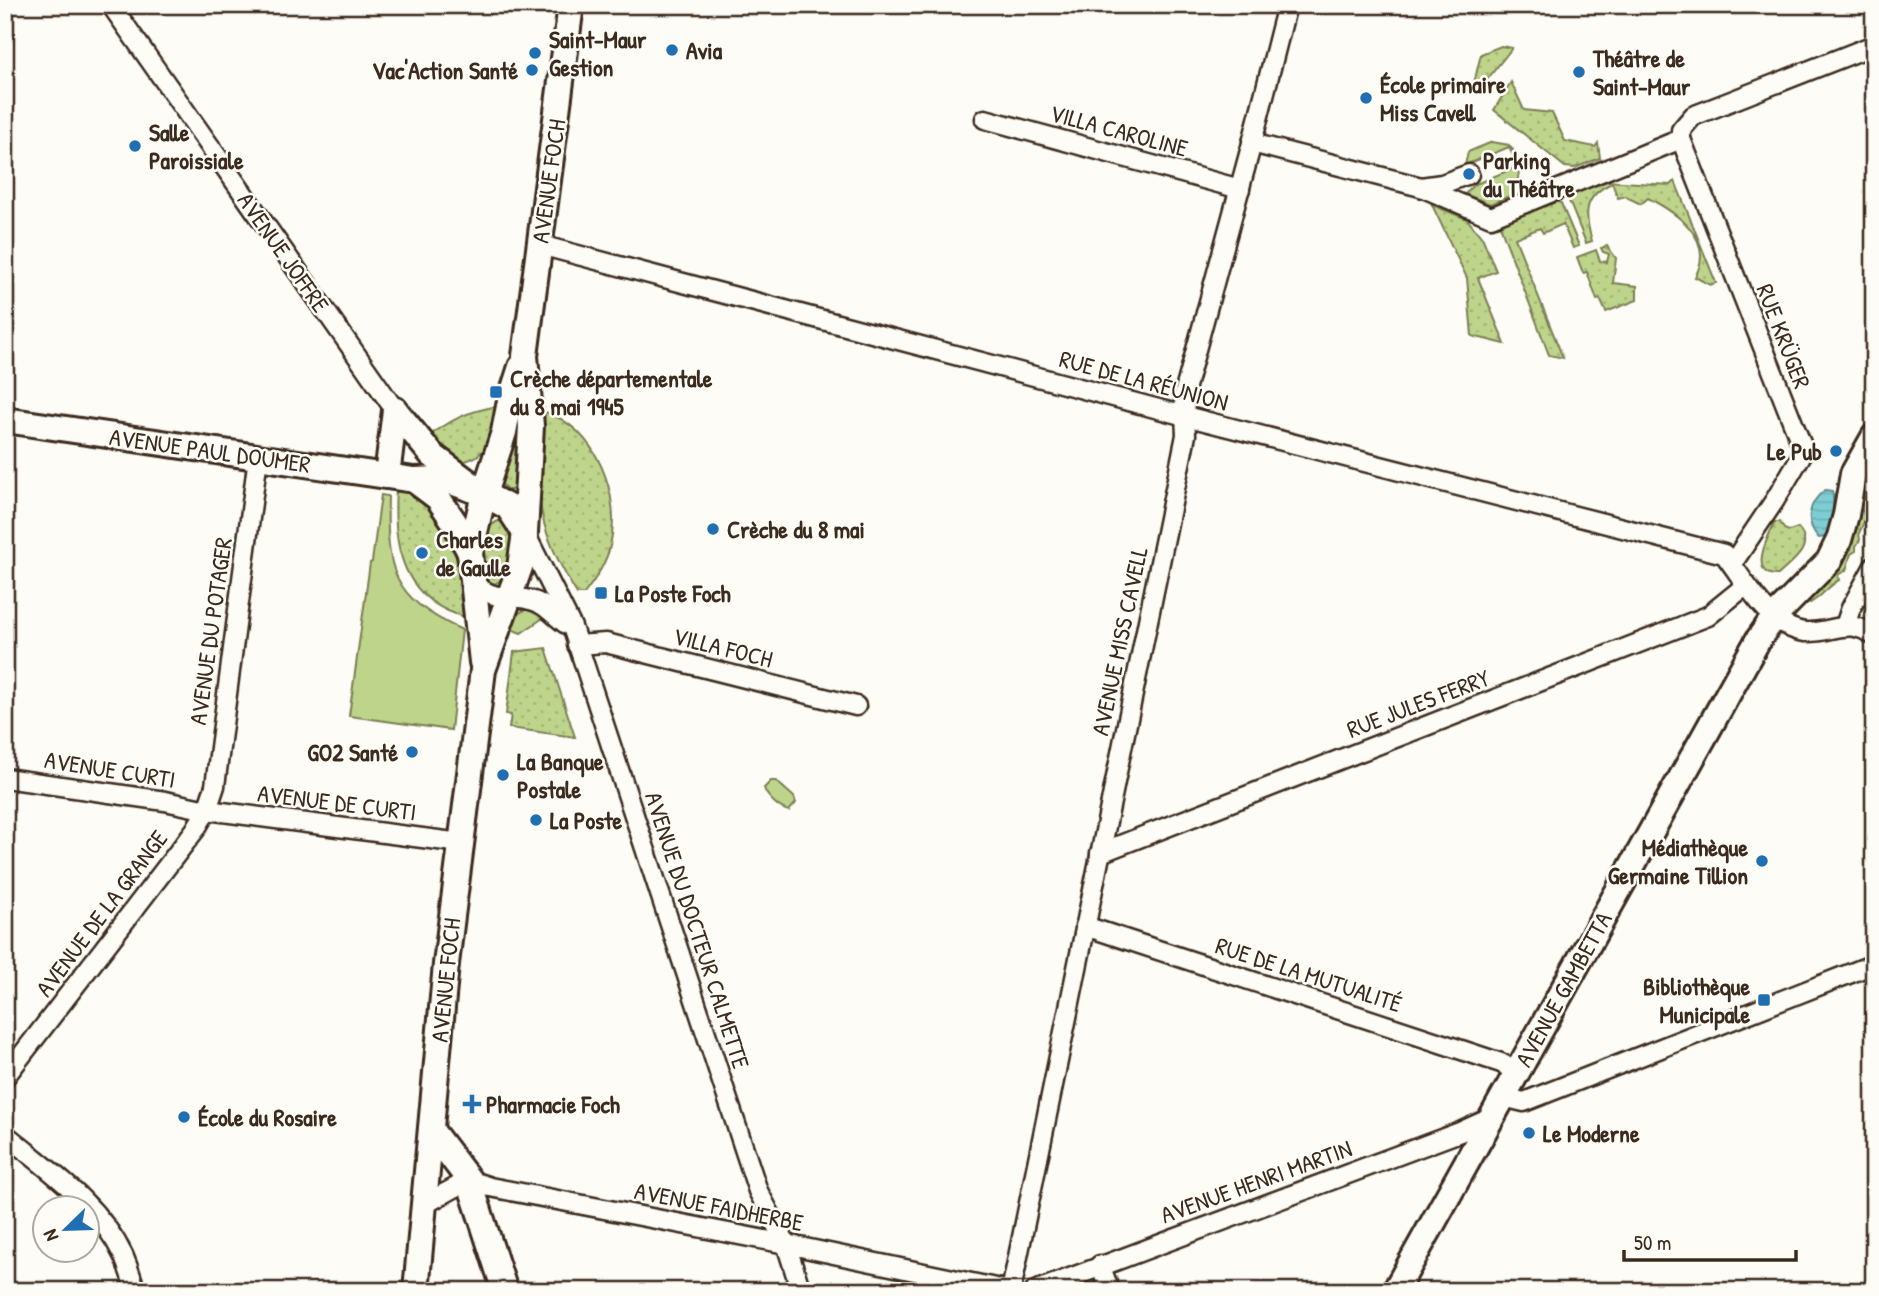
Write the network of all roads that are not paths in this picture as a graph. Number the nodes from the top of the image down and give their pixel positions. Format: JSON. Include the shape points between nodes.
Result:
{"nodes":[{"id":1,"x":111,"y":5,"type":"edge"},
{"id":2,"x":571,"y":5,"type":"edge"},
{"id":3,"x":1287,"y":5,"type":"edge"},
{"id":4,"x":1874,"y":45,"type":"edge"},
{"id":5,"x":985,"y":119,"type":"dead end"},
{"id":6,"x":1681,"y":139,"type":"junction"},
{"id":7,"x":1252,"y":143,"type":"junction"},
{"id":8,"x":1469,"y":174,"type":"dead end"},
{"id":9,"x":1421,"y":187,"type":"junction"},
{"id":10,"x":1240,"y":189,"type":"junction"},
{"id":11,"x":540,"y":245,"type":"junction"},
{"id":12,"x":525,"y":356,"type":"junction"},
{"id":13,"x":395,"y":410,"type":"junction"},
{"id":14,"x":1185,"y":416,"type":"junction"},
{"id":15,"x":5,"y":420,"type":"edge"},
{"id":16,"x":1874,"y":436,"type":"edge"},
{"id":17,"x":258,"y":457,"type":"junction"},
{"id":18,"x":387,"y":476,"type":"junction"},
{"id":19,"x":414,"y":480,"type":"junction"},
{"id":20,"x":484,"y":494,"type":"junction"},
{"id":21,"x":526,"y":533,"type":"junction"},
{"id":22,"x":470,"y":553,"type":"junction"},
{"id":23,"x":1732,"y":564,"type":"junction"},
{"id":24,"x":1874,"y":566,"type":"edge"},
{"id":25,"x":473,"y":583,"type":"junction"},
{"id":26,"x":1745,"y":586,"type":"junction"},
{"id":27,"x":509,"y":597,"type":"junction"},
{"id":28,"x":1776,"y":616,"type":"junction"},
{"id":29,"x":1845,"y":626,"type":"junction"},
{"id":30,"x":572,"y":627,"type":"junction"},
{"id":31,"x":1874,"y":636,"type":"edge"},
{"id":32,"x":578,"y":645,"type":"junction"},
{"id":33,"x":483,"y":670,"type":"junction"},
{"id":34,"x":856,"y":706,"type":"dead end"},
{"id":35,"x":5,"y":778,"type":"edge"},
{"id":36,"x":207,"y":810,"type":"junction"},
{"id":37,"x":461,"y":843,"type":"junction"},
{"id":38,"x":1100,"y":853,"type":"junction"},
{"id":39,"x":1085,"y":926,"type":"junction"},
{"id":40,"x":1874,"y":964,"type":"edge"},
{"id":41,"x":1517,"y":1072,"type":"junction"},
{"id":42,"x":5,"y":1077,"type":"edge"},
{"id":43,"x":1498,"y":1107,"type":"junction"},
{"id":44,"x":431,"y":1130,"type":"junction"},
{"id":45,"x":5,"y":1135,"type":"edge"},
{"id":46,"x":469,"y":1180,"type":"junction"},
{"id":47,"x":425,"y":1204,"type":"junction"},
{"id":48,"x":786,"y":1244,"type":"junction"},
{"id":49,"x":1100,"y":1265,"type":"junction"},
{"id":50,"x":136,"y":1291,"type":"edge"},
{"id":51,"x":416,"y":1291,"type":"edge"},
{"id":52,"x":505,"y":1291,"type":"edge"},
{"id":53,"x":801,"y":1291,"type":"edge"},
{"id":54,"x":1010,"y":1291,"type":"edge"},
{"id":55,"x":1035,"y":1291,"type":"edge"},
{"id":56,"x":1110,"y":1291,"type":"edge"},
{"id":57,"x":1395,"y":1291,"type":"edge"}],
"edges":[{"from":1,"to":13,"type":"street","name":"AVENUE JOFFRE"},
{"from":2,"to":11,"type":"street","name":"AVENUE FOCH"},
{"from":3,"to":7,"type":"street","name":"AVENUE MISS CAVELL"},
{"from":4,"to":6,"type":"street","via":[[1693,116],[1681,130]]},
{"from":5,"to":10,"type":"street","name":"VILLA CAROLINE"},
{"from":6,"to":9,"type":"street","via":[[1491,217]]},
{"from":6,"to":23,"type":"street","name":"RUE KRÜGER","via":[[1804,451]]},
{"from":7,"to":9,"type":"street"},
{"from":7,"to":10,"type":"street","name":"AVENUE MISS CAVELL"},
{"from":8,"to":9,"type":"street"},
{"from":10,"to":14,"type":"street","name":"AVENUE MISS CAVELL","via":[[1184,394]]},
{"from":11,"to":12,"type":"street","name":"AVENUE FOCH"},
{"from":11,"to":14,"type":"street","name":"RUE DE LA RÉUNION"},
{"from":12,"to":20,"type":"street","name":"AVENUE FOCH"},
{"from":12,"to":21,"type":"street","name":"AVENUE FOCH","via":[[530,426]]},
{"from":13,"to":18,"type":"street"},
{"from":13,"to":20,"type":"street","via":[[432,455]]},
{"from":14,"to":23,"type":"street","name":"RUE DE LA RÉUNION","via":[[1724,554]]},
{"from":14,"to":38,"type":"street","name":"AVENUE MISS CAVELL","via":[[1186,435]]},
{"from":15,"to":17,"type":"street","name":"AVENUE PAUL DOUMER"},
{"from":16,"to":28,"type":"street","name":"AVENUE GAMBETTA","via":[[1853,474],[1846,515],[1829,561]]},
{"from":17,"to":18,"type":"street","name":"AVENUE PAUL DOUMER"},
{"from":17,"to":36,"type":"street","name":"AVENUE DU POTAGER","via":[[215,786]]},
{"from":18,"to":19,"type":"street","name":"AVENUE PAUL DOUMER"},
{"from":19,"to":20,"type":"street","name":"AVENUE PAUL DOUMER","via":[[444,479]]},
{"from":19,"to":22,"type":"street","via":[[438,498]]},
{"from":20,"to":21,"type":"street","via":[[508,507]]},
{"from":20,"to":22,"type":"street","name":"AVENUE FOCH"},
{"from":21,"to":27,"type":"street","name":"AVENUE FOCH"},
{"from":21,"to":30,"type":"street","name":"AVENUE DU DOCTEUR CALMETTE"},
{"from":22,"to":25,"type":"street","name":"AVENUE FOCH"},
{"from":23,"to":26,"type":"street"},
{"from":24,"to":29,"type":"street"},
{"from":25,"to":27,"type":"street","via":[[491,595]]},
{"from":25,"to":33,"type":"street","name":"AVENUE FOCH"},
{"from":26,"to":28,"type":"street"},
{"from":26,"to":38,"type":"street","name":"RUE JULES FERRY","via":[[1708,616]]},
{"from":27,"to":30,"type":"street","via":[[545,606]]},
{"from":27,"to":33,"type":"street","name":"AVENUE FOCH"},
{"from":28,"to":29,"type":"street","via":[[1804,632]]},
{"from":28,"to":41,"type":"street","name":"AVENUE GAMBETTA","via":[[1751,652]]},
{"from":29,"to":31,"type":"street","via":[[1857,625]]},
{"from":30,"to":32,"type":"street","name":"AVENUE DU DOCTEUR CALMETTE"},
{"from":32,"to":34,"type":"street","name":"VILLA FOCH","via":[[606,643]]},
{"from":32,"to":48,"type":"street","name":"AVENUE DU DOCTEUR CALMETTE","via":[[758,1191]]},
{"from":33,"to":37,"type":"street","name":"AVENUE FOCH"},
{"from":35,"to":36,"type":"street","name":"AVENUE CURTI"},
{"from":36,"to":37,"type":"street","name":"AVENUE DE CURTI"},
{"from":36,"to":42,"type":"street","name":"AVENUE DE LA GRANGE"},
{"from":37,"to":44,"type":"street","name":"AVENUE FOCH"},
{"from":38,"to":39,"type":"street","name":"AVENUE MISS CAVELL"},
{"from":39,"to":41,"type":"street","name":"RUE DE LA MUTUALITÉ"},
{"from":39,"to":54,"type":"street","name":"AVENUE MISS CAVELL"},
{"from":40,"to":43,"type":"street","name":"AVENUE HENRI MARTIN","via":[[1524,1102]]},
{"from":41,"to":43,"type":"street","name":"AVENUE GAMBETTA"},
{"from":43,"to":49,"type":"street","name":"AVENUE HENRI MARTIN","via":[[1460,1132]]},
{"from":43,"to":57,"type":"street","name":"AVENUE GAMBETTA"},
{"from":44,"to":46,"type":"street"},
{"from":44,"to":47,"type":"street","name":"AVENUE FOCH"},
{"from":45,"to":50,"type":"street","via":[[72,1190],[102,1222],[122,1253]]},
{"from":46,"to":47,"type":"street"},
{"from":46,"to":48,"type":"street","name":"AVENUE FAIDHERBE"},
{"from":46,"to":52,"type":"street"},
{"from":47,"to":51,"type":"street","name":"AVENUE FOCH"},
{"from":48,"to":53,"type":"street","name":"AVENUE DU DOCTEUR CALMETTE"},
{"from":48,"to":54,"type":"street","name":"AVENUE FAIDHERBE"},
{"from":49,"to":55,"type":"street","name":"AVENUE HENRI MARTIN"},
{"from":49,"to":56,"type":"street"}]}
